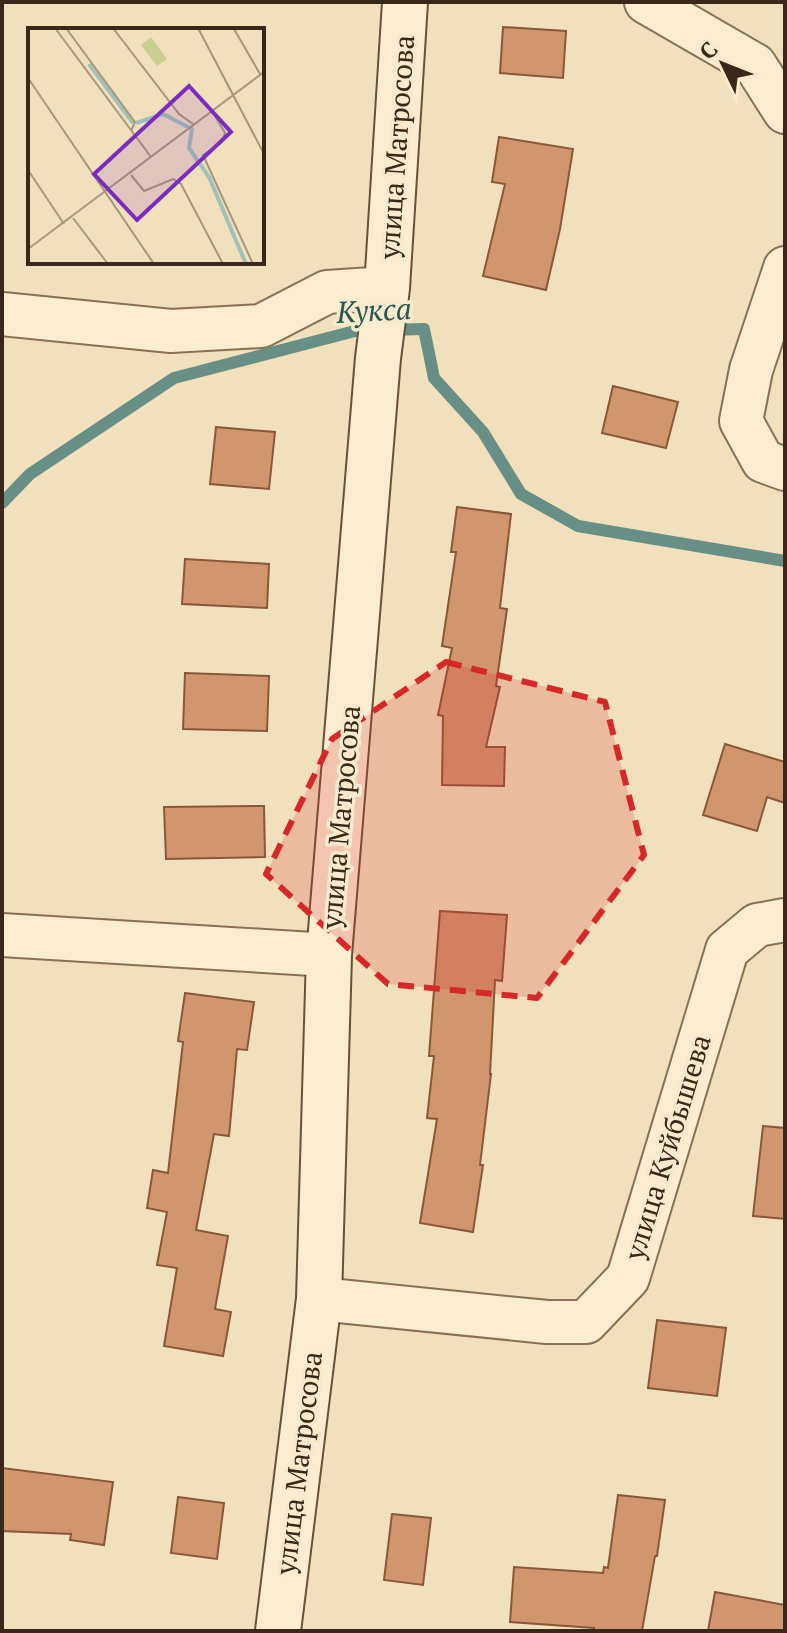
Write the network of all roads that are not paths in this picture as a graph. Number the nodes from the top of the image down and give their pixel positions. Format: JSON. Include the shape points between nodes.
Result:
{"nodes":[{"id":1,"x":405,"y":2,"type":"edge"},
{"id":2,"x":646,"y":2,"type":"edge"},
{"id":3,"x":785,"y":112,"type":"edge"},
{"id":4,"x":785,"y":268,"type":"edge"},
{"id":5,"x":386,"y":298,"type":"junction"},
{"id":6,"x":2,"y":314,"type":"edge"},
{"id":7,"x":785,"y":469,"type":"edge"},
{"id":8,"x":785,"y":920,"type":"edge"},
{"id":9,"x":2,"y":935,"type":"edge"},
{"id":10,"x":329,"y":955,"type":"junction"},
{"id":11,"x":319,"y":1299,"type":"junction"},
{"id":12,"x":278,"y":1631,"type":"edge"}],
"edges":[{"from":1,"to":5,"type":"street","name":"улица Матросова"},
{"from":2,"to":3,"type":"street","via":[[755,65]]},
{"from":4,"to":7,"type":"street","via":[[751,370],[741,421],[763,461]]},
{"from":5,"to":6,"type":"street","via":[[327,292],[261,326],[171,331]]},
{"from":5,"to":10,"type":"street","name":"улица Матросова"},
{"from":8,"to":11,"type":"street","name":"улица Куйбышева","via":[[757,925],[727,950],[628,1278],[586,1322]]},
{"from":9,"to":10,"type":"street"},
{"from":10,"to":11,"type":"street","name":"улица Матросова"},
{"from":11,"to":12,"type":"street","name":"улица Матросова"}]}
